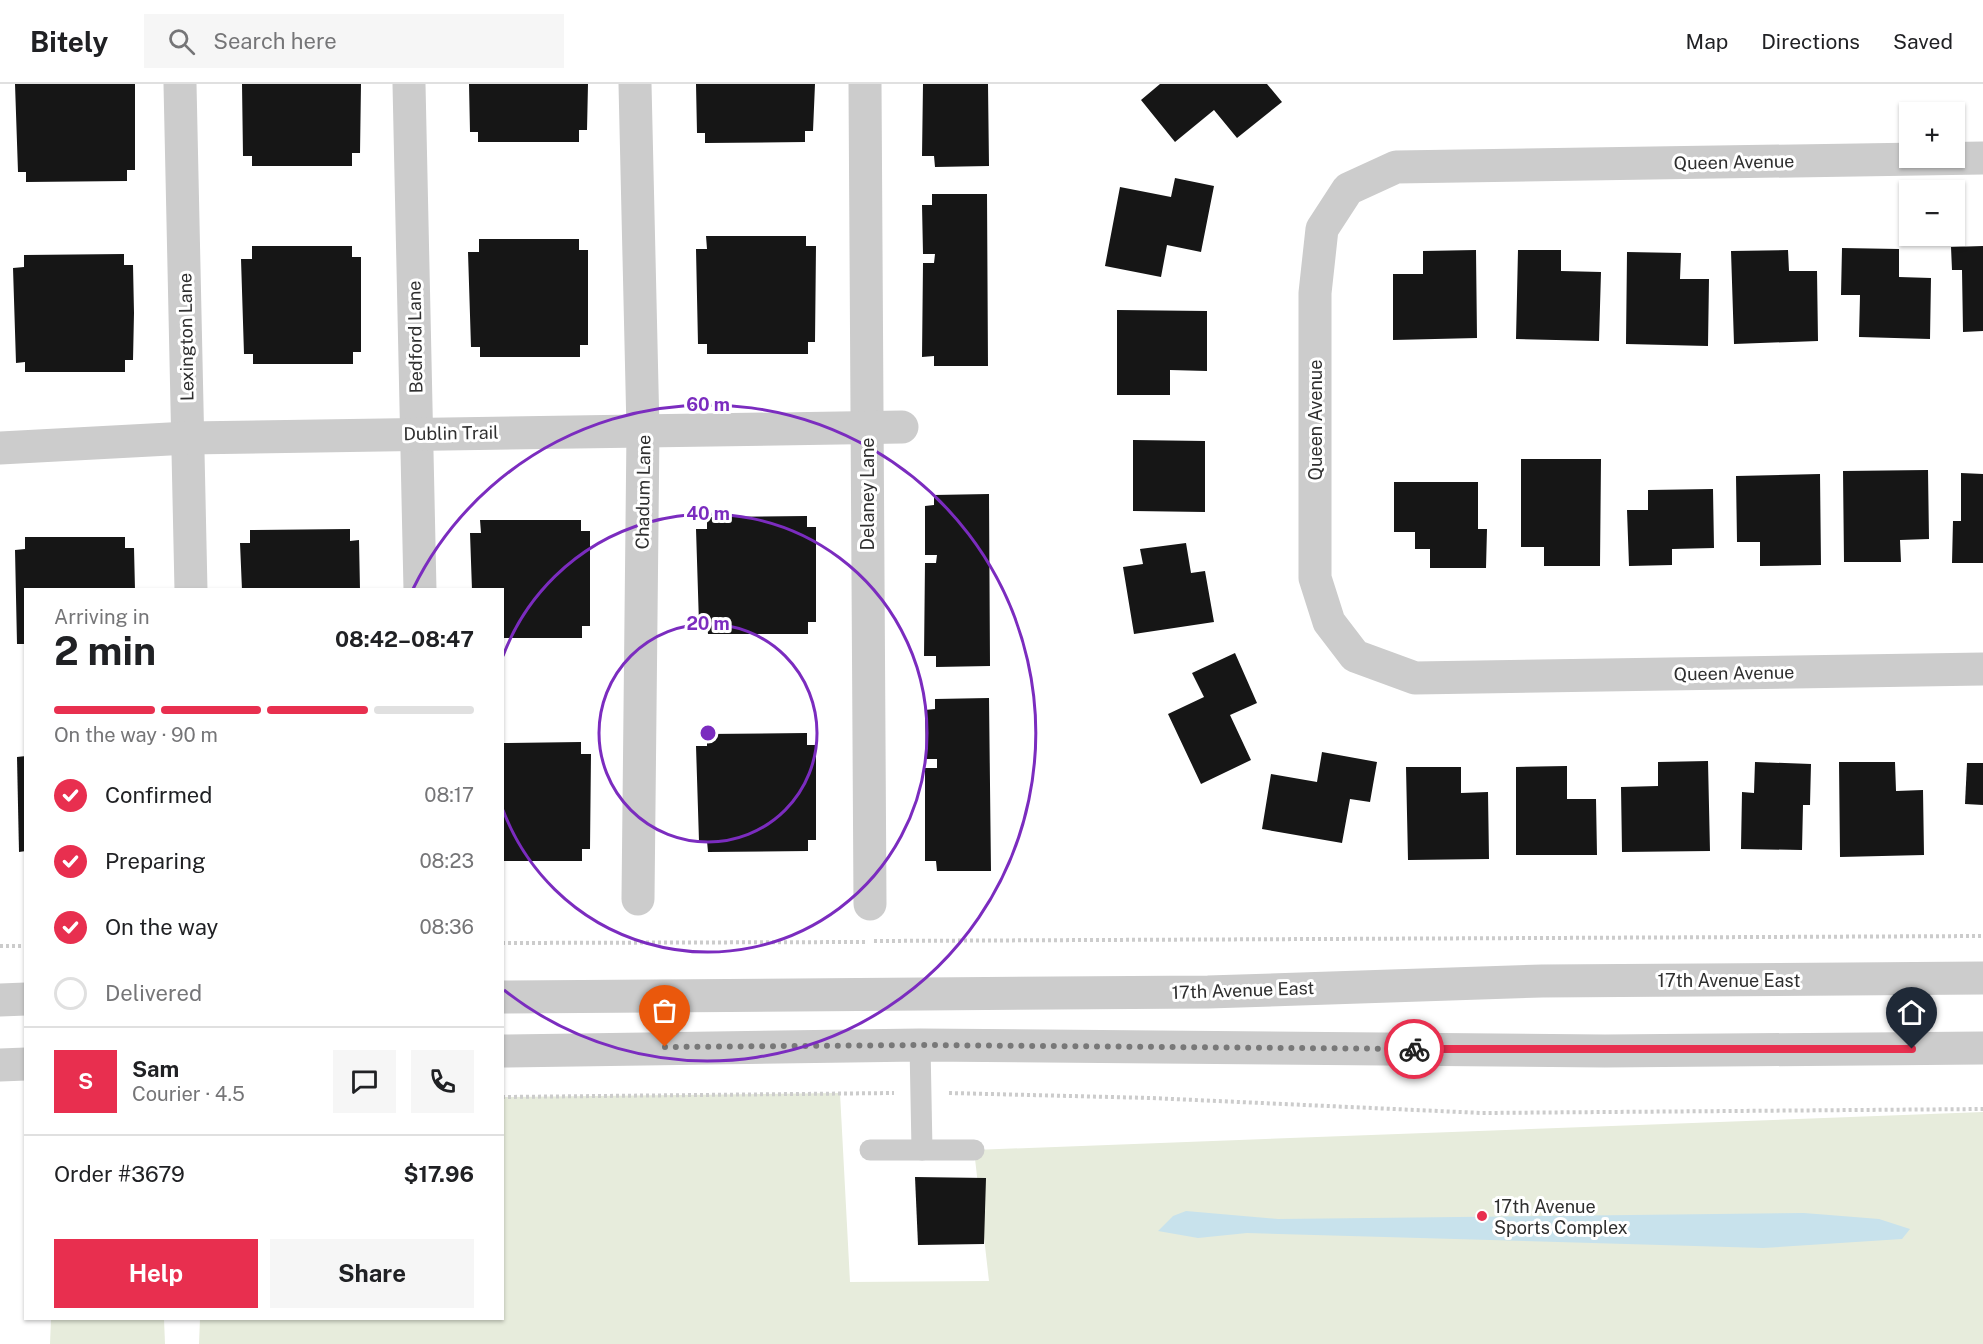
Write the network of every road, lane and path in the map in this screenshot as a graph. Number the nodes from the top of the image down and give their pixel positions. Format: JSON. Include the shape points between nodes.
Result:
{"nodes":[{"id":1,"x":180,"y":84,"type":"edge"},
{"id":2,"x":409,"y":84,"type":"edge"},
{"id":3,"x":635,"y":84,"type":"edge"},
{"id":4,"x":865,"y":84,"type":"edge"},
{"id":5,"x":1983,"y":158,"type":"edge"},
{"id":6,"x":867,"y":427,"type":"junction"},
{"id":7,"x":902,"y":427,"type":"dead end"},
{"id":8,"x":643,"y":430,"type":"junction"},
{"id":9,"x":418,"y":434,"type":"junction"},
{"id":10,"x":188,"y":438,"type":"junction"},
{"id":11,"x":0,"y":448,"type":"edge"},
{"id":12,"x":190,"y":588,"type":"edge"},
{"id":13,"x":420,"y":588,"type":"edge"},
{"id":14,"x":1983,"y":669,"type":"edge"},
{"id":15,"x":638,"y":899,"type":"dead end"},
{"id":16,"x":870,"y":904,"type":"dead end"},
{"id":17,"x":1983,"y":936,"type":"edge"},
{"id":18,"x":504,"y":944,"type":"edge"},
{"id":19,"x":0,"y":946,"type":"edge"},
{"id":20,"x":24,"y":946,"type":"edge"},
{"id":21,"x":1983,"y":978,"type":"edge"},
{"id":22,"x":504,"y":997,"type":"edge"},
{"id":23,"x":24,"y":999,"type":"edge"},
{"id":24,"x":0,"y":1000,"type":"edge"},
{"id":25,"x":920,"y":1045,"type":"junction"},
{"id":26,"x":1983,"y":1048,"type":"edge"},
{"id":27,"x":504,"y":1051,"type":"edge"},
{"id":28,"x":24,"y":1064,"type":"edge"},
{"id":29,"x":0,"y":1065,"type":"edge"},
{"id":30,"x":921,"y":1093,"type":"junction"},
{"id":31,"x":504,"y":1097,"type":"edge"},
{"id":32,"x":1983,"y":1109,"type":"edge"},
{"id":33,"x":870,"y":1150,"type":"dead end"},
{"id":34,"x":922,"y":1150,"type":"junction"},
{"id":35,"x":974,"y":1150,"type":"dead end"}],
"edges":[{"from":1,"to":10,"type":"street","name":"Lexington Lane"},
{"from":2,"to":9,"type":"street","name":"Bedford Lane"},
{"from":3,"to":8,"type":"street","name":"Chadum Lane"},
{"from":4,"to":6,"type":"street","name":"Delaney Lane"},
{"from":5,"to":14,"type":"street","name":"Queen Avenue","via":[[1396,167],[1348,189],[1322,230],[1315,293],[1315,578],[1329,622],[1355,656],[1415,678]]},
{"from":6,"to":7,"type":"street","name":"Dublin Trail"},
{"from":6,"to":8,"type":"street","name":"Dublin Trail"},
{"from":6,"to":16,"type":"street","name":"Delaney Lane"},
{"from":8,"to":9,"type":"street","name":"Dublin Trail"},
{"from":8,"to":15,"type":"street","name":"Chadum Lane"},
{"from":9,"to":10,"type":"street","name":"Dublin Trail"},
{"from":9,"to":13,"type":"street","name":"Bedford Lane"},
{"from":10,"to":11,"type":"street","name":"Dublin Trail"},
{"from":10,"to":12,"type":"street","name":"Lexington Lane"},
{"from":17,"to":18,"type":"path"},
{"from":19,"to":20,"type":"path"},
{"from":21,"to":22,"type":"street","name":"17th Avenue East","via":[[1542,981],[1208,992]]},
{"from":23,"to":24,"type":"street"},
{"from":25,"to":26,"type":"street","via":[[1593,1051]]},
{"from":25,"to":27,"type":"street"},
{"from":25,"to":30,"type":"lane"},
{"from":28,"to":29,"type":"street"},
{"from":30,"to":31,"type":"path"},
{"from":30,"to":32,"type":"path","via":[[1151,1098],[1482,1113]]},
{"from":30,"to":34,"type":"lane"},
{"from":33,"to":34,"type":"lane"},
{"from":34,"to":35,"type":"lane"}]}
